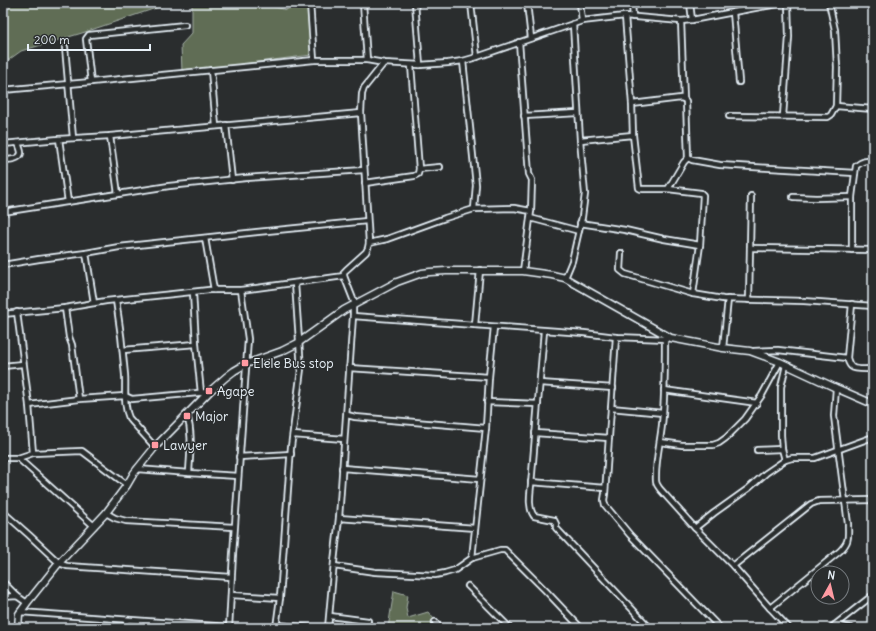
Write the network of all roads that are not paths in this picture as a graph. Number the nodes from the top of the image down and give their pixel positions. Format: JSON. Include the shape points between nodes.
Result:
{"nodes":[{"id":1,"x":310,"y":3,"type":"edge"},
{"id":2,"x":363,"y":3,"type":"edge"},
{"id":3,"x":415,"y":3,"type":"edge"},
{"id":4,"x":471,"y":3,"type":"edge"},
{"id":5,"x":527,"y":3,"type":"edge"},
{"id":6,"x":580,"y":3,"type":"edge"},
{"id":7,"x":632,"y":3,"type":"edge"},
{"id":8,"x":690,"y":3,"type":"edge"},
{"id":9,"x":743,"y":3,"type":"edge"},
{"id":10,"x":783,"y":3,"type":"edge"},
{"id":11,"x":788,"y":3,"type":"edge"},
{"id":12,"x":829,"y":3,"type":"edge"},
{"id":13,"x":744,"y":10,"type":"junction"},
{"id":14,"x":733,"y":12,"type":"junction"},
{"id":15,"x":625,"y":16,"type":"junction"},
{"id":16,"x":633,"y":17,"type":"junction"},
{"id":17,"x":692,"y":20,"type":"junction"},
{"id":18,"x":582,"y":21,"type":"junction"},
{"id":19,"x":681,"y":21,"type":"junction"},
{"id":20,"x":573,"y":24,"type":"junction"},
{"id":21,"x":186,"y":25,"type":"dead end"},
{"id":22,"x":531,"y":38,"type":"junction"},
{"id":23,"x":519,"y":42,"type":"junction"},
{"id":24,"x":65,"y":47,"type":"dead end"},
{"id":25,"x":477,"y":57,"type":"junction"},
{"id":26,"x":314,"y":60,"type":"junction"},
{"id":27,"x":367,"y":60,"type":"junction"},
{"id":28,"x":463,"y":61,"type":"junction"},
{"id":29,"x":384,"y":63,"type":"junction"},
{"id":30,"x":411,"y":65,"type":"junction"},
{"id":31,"x":420,"y":65,"type":"junction"},
{"id":32,"x":211,"y":70,"type":"junction"},
{"id":33,"x":91,"y":82,"type":"junction"},
{"id":34,"x":739,"y":82,"type":"dead end"},
{"id":35,"x":68,"y":84,"type":"junction"},
{"id":36,"x":3,"y":90,"type":"edge"},
{"id":37,"x":684,"y":99,"type":"junction"},
{"id":38,"x":632,"y":104,"type":"junction"},
{"id":39,"x":836,"y":106,"type":"junction"},
{"id":40,"x":873,"y":109,"type":"edge"},
{"id":41,"x":360,"y":113,"type":"junction"},
{"id":42,"x":578,"y":113,"type":"junction"},
{"id":43,"x":524,"y":116,"type":"junction"},
{"id":44,"x":729,"y":116,"type":"dead end"},
{"id":45,"x":783,"y":116,"type":"junction"},
{"id":46,"x":226,"y":125,"type":"junction"},
{"id":47,"x":216,"y":126,"type":"junction"},
{"id":48,"x":633,"y":135,"type":"junction"},
{"id":49,"x":110,"y":136,"type":"junction"},
{"id":50,"x":73,"y":138,"type":"junction"},
{"id":51,"x":59,"y":139,"type":"junction"},
{"id":52,"x":580,"y":140,"type":"junction"},
{"id":53,"x":18,"y":143,"type":"junction"},
{"id":54,"x":3,"y":144,"type":"edge"},
{"id":55,"x":688,"y":158,"type":"junction"},
{"id":56,"x":3,"y":160,"type":"edge"},
{"id":57,"x":873,"y":162,"type":"edge"},
{"id":58,"x":440,"y":167,"type":"dead end"},
{"id":59,"x":419,"y":169,"type":"junction"},
{"id":60,"x":364,"y":170,"type":"junction"},
{"id":61,"x":855,"y":173,"type":"junction"},
{"id":62,"x":232,"y":180,"type":"junction"},
{"id":63,"x":365,"y":183,"type":"junction"},
{"id":64,"x":668,"y":189,"type":"junction"},
{"id":65,"x":118,"y":194,"type":"junction"},
{"id":66,"x":751,"y":196,"type":"dead end"},
{"id":67,"x":793,"y":197,"type":"dead end"},
{"id":68,"x":852,"y":197,"type":"junction"},
{"id":69,"x":68,"y":202,"type":"junction"},
{"id":70,"x":474,"y":209,"type":"junction"},
{"id":71,"x":531,"y":211,"type":"junction"},
{"id":72,"x":3,"y":212,"type":"edge"},
{"id":73,"x":530,"y":218,"type":"junction"},
{"id":74,"x":367,"y":221,"type":"junction"},
{"id":75,"x":580,"y":223,"type":"junction"},
{"id":76,"x":579,"y":231,"type":"junction"},
{"id":77,"x":205,"y":238,"type":"junction"},
{"id":78,"x":369,"y":243,"type":"junction"},
{"id":79,"x":700,"y":245,"type":"junction"},
{"id":80,"x":750,"y":248,"type":"junction"},
{"id":81,"x":852,"y":250,"type":"junction"},
{"id":82,"x":873,"y":250,"type":"edge"},
{"id":83,"x":86,"y":253,"type":"junction"},
{"id":84,"x":621,"y":253,"type":"dead end"},
{"id":85,"x":3,"y":265,"type":"edge"},
{"id":86,"x":480,"y":270,"type":"junction"},
{"id":87,"x":523,"y":271,"type":"junction"},
{"id":88,"x":344,"y":276,"type":"junction"},
{"id":89,"x":565,"y":278,"type":"junction"},
{"id":90,"x":295,"y":283,"type":"junction"},
{"id":91,"x":214,"y":290,"type":"junction"},
{"id":92,"x":241,"y":290,"type":"junction"},
{"id":93,"x":193,"y":292,"type":"junction"},
{"id":94,"x":693,"y":294,"type":"junction"},
{"id":95,"x":728,"y":299,"type":"junction"},
{"id":96,"x":116,"y":300,"type":"junction"},
{"id":97,"x":749,"y":300,"type":"junction"},
{"id":98,"x":94,"y":303,"type":"junction"},
{"id":99,"x":852,"y":304,"type":"junction"},
{"id":100,"x":354,"y":305,"type":"junction"},
{"id":101,"x":873,"y":306,"type":"edge"},
{"id":102,"x":65,"y":308,"type":"junction"},
{"id":103,"x":17,"y":312,"type":"junction"},
{"id":104,"x":3,"y":314,"type":"edge"},
{"id":105,"x":353,"y":316,"type":"junction"},
{"id":106,"x":475,"y":325,"type":"junction"},
{"id":107,"x":494,"y":327,"type":"junction"},
{"id":108,"x":544,"y":331,"type":"junction"},
{"id":109,"x":616,"y":337,"type":"junction"},
{"id":110,"x":668,"y":339,"type":"junction"},
{"id":111,"x":298,"y":342,"type":"junction"},
{"id":112,"x":196,"y":344,"type":"junction"},
{"id":113,"x":723,"y":348,"type":"junction"},
{"id":114,"x":123,"y":350,"type":"junction"},
{"id":115,"x":750,"y":351,"type":"junction"},
{"id":116,"x":847,"y":358,"type":"junction"},
{"id":117,"x":783,"y":363,"type":"junction"},
{"id":118,"x":23,"y":364,"type":"junction"},
{"id":119,"x":246,"y":364,"type":"junction"},
{"id":120,"x":3,"y":366,"type":"edge"},
{"id":121,"x":349,"y":368,"type":"junction"},
{"id":122,"x":873,"y":369,"type":"edge"},
{"id":123,"x":489,"y":377,"type":"junction"},
{"id":124,"x":540,"y":383,"type":"junction"},
{"id":125,"x":613,"y":388,"type":"junction"},
{"id":126,"x":836,"y":388,"type":"junction"},
{"id":127,"x":664,"y":390,"type":"junction"},
{"id":128,"x":209,"y":392,"type":"junction"},
{"id":129,"x":200,"y":393,"type":"junction"},
{"id":130,"x":125,"y":396,"type":"junction"},
{"id":131,"x":79,"y":399,"type":"junction"},
{"id":132,"x":487,"y":402,"type":"junction"},
{"id":133,"x":757,"y":403,"type":"junction"},
{"id":134,"x":538,"y":404,"type":"junction"},
{"id":135,"x":873,"y":404,"type":"edge"},
{"id":136,"x":30,"y":405,"type":"junction"},
{"id":137,"x":611,"y":408,"type":"junction"},
{"id":138,"x":663,"y":413,"type":"junction"},
{"id":139,"x":187,"y":415,"type":"junction"},
{"id":140,"x":347,"y":415,"type":"junction"},
{"id":141,"x":355,"y":417,"type":"junction"},
{"id":142,"x":346,"y":421,"type":"junction"},
{"id":143,"x":486,"y":428,"type":"junction"},
{"id":144,"x":536,"y":433,"type":"junction"},
{"id":145,"x":293,"y":435,"type":"junction"},
{"id":146,"x":873,"y":437,"type":"edge"},
{"id":147,"x":609,"y":438,"type":"junction"},
{"id":148,"x":344,"y":439,"type":"junction"},
{"id":149,"x":660,"y":442,"type":"junction"},
{"id":150,"x":155,"y":447,"type":"junction"},
{"id":151,"x":782,"y":449,"type":"junction"},
{"id":152,"x":838,"y":449,"type":"junction"},
{"id":153,"x":757,"y":450,"type":"dead end"},
{"id":154,"x":33,"y":454,"type":"junction"},
{"id":155,"x":291,"y":454,"type":"junction"},
{"id":156,"x":239,"y":457,"type":"junction"},
{"id":157,"x":3,"y":458,"type":"edge"},
{"id":158,"x":18,"y":458,"type":"junction"},
{"id":159,"x":785,"y":460,"type":"junction"},
{"id":160,"x":342,"y":468,"type":"junction"},
{"id":161,"x":137,"y":469,"type":"junction"},
{"id":162,"x":189,"y":474,"type":"junction"},
{"id":163,"x":238,"y":476,"type":"junction"},
{"id":164,"x":480,"y":479,"type":"junction"},
{"id":165,"x":531,"y":482,"type":"junction"},
{"id":166,"x":127,"y":485,"type":"junction"},
{"id":167,"x":605,"y":488,"type":"junction"},
{"id":168,"x":873,"y":500,"type":"edge"},
{"id":169,"x":845,"y":501,"type":"junction"},
{"id":170,"x":3,"y":512,"type":"edge"},
{"id":171,"x":106,"y":513,"type":"junction"},
{"id":172,"x":339,"y":518,"type":"junction"},
{"id":173,"x":94,"y":526,"type":"junction"},
{"id":174,"x":234,"y":527,"type":"junction"},
{"id":175,"x":475,"y":528,"type":"junction"},
{"id":176,"x":695,"y":528,"type":"junction"},
{"id":177,"x":472,"y":558,"type":"junction"},
{"id":178,"x":59,"y":563,"type":"junction"},
{"id":179,"x":334,"y":566,"type":"junction"},
{"id":180,"x":733,"y":566,"type":"junction"},
{"id":181,"x":232,"y":577,"type":"junction"},
{"id":182,"x":3,"y":582,"type":"edge"},
{"id":183,"x":468,"y":586,"type":"dead end"},
{"id":184,"x":231,"y":595,"type":"junction"},
{"id":185,"x":873,"y":595,"type":"edge"},
{"id":186,"x":17,"y":596,"type":"junction"},
{"id":187,"x":3,"y":597,"type":"edge"},
{"id":188,"x":280,"y":598,"type":"junction"},
{"id":189,"x":27,"y":603,"type":"junction"},
{"id":190,"x":770,"y":608,"type":"junction"},
{"id":191,"x":20,"y":612,"type":"junction"},
{"id":192,"x":330,"y":616,"type":"junction"},
{"id":193,"x":126,"y":620,"type":"junction"},
{"id":194,"x":368,"y":621,"type":"dead end"},
{"id":195,"x":435,"y":622,"type":"dead end"},
{"id":196,"x":177,"y":626,"type":"edge"},
{"id":197,"x":276,"y":627,"type":"edge"},
{"id":198,"x":833,"y":627,"type":"edge"},
{"id":199,"x":18,"y":628,"type":"edge"},
{"id":200,"x":126,"y":628,"type":"edge"},
{"id":201,"x":229,"y":628,"type":"edge"},
{"id":202,"x":314,"y":628,"type":"edge"},
{"id":203,"x":328,"y":628,"type":"edge"},
{"id":204,"x":440,"y":628,"type":"edge"},
{"id":205,"x":510,"y":628,"type":"edge"},
{"id":206,"x":581,"y":628,"type":"edge"},
{"id":207,"x":650,"y":628,"type":"edge"},
{"id":208,"x":720,"y":628,"type":"edge"},
{"id":209,"x":789,"y":628,"type":"edge"},
{"id":210,"x":850,"y":628,"type":"edge"}],
"edges":[{"from":1,"to":26,"type":"street"},
{"from":2,"to":27,"type":"street"},
{"from":3,"to":31,"type":"street"},
{"from":4,"to":25,"type":"street"},
{"from":5,"to":22,"type":"street"},
{"from":6,"to":18,"type":"street"},
{"from":7,"to":16,"type":"street"},
{"from":8,"to":17,"type":"street"},
{"from":9,"to":13,"type":"street"},
{"from":10,"to":13,"type":"street"},
{"from":11,"to":45,"type":"street","via":[[789,37]]},
{"from":12,"to":39,"type":"street","via":[[835,30]]},
{"from":13,"to":14,"type":"street"},
{"from":14,"to":17,"type":"street"},
{"from":14,"to":34,"type":"street"},
{"from":15,"to":16,"type":"street"},
{"from":15,"to":18,"type":"street"},
{"from":15,"to":38,"type":"street"},
{"from":16,"to":19,"type":"street"},
{"from":17,"to":19,"type":"street"},
{"from":18,"to":20,"type":"street"},
{"from":19,"to":37,"type":"street"},
{"from":20,"to":22,"type":"street"},
{"from":20,"to":42,"type":"street"},
{"from":21,"to":33,"type":"street","via":[[89,35],[86,39]]},
{"from":22,"to":23,"type":"street"},
{"from":23,"to":25,"type":"street"},
{"from":23,"to":43,"type":"street"},
{"from":24,"to":35,"type":"street"},
{"from":25,"to":28,"type":"street"},
{"from":26,"to":27,"type":"street"},
{"from":26,"to":32,"type":"street"},
{"from":27,"to":29,"type":"street"},
{"from":28,"to":31,"type":"street"},
{"from":28,"to":70,"type":"street","via":[[476,185]]},
{"from":29,"to":30,"type":"street"},
{"from":29,"to":41,"type":"street","via":[[364,88]]},
{"from":30,"to":31,"type":"street"},
{"from":30,"to":59,"type":"street"},
{"from":32,"to":33,"type":"street"},
{"from":32,"to":47,"type":"street"},
{"from":33,"to":35,"type":"street"},
{"from":35,"to":36,"type":"street"},
{"from":35,"to":50,"type":"street"},
{"from":37,"to":38,"type":"street"},
{"from":37,"to":55,"type":"street"},
{"from":38,"to":48,"type":"street"},
{"from":39,"to":40,"type":"street"},
{"from":39,"to":45,"type":"street","via":[[828,117]]},
{"from":41,"to":46,"type":"street"},
{"from":41,"to":60,"type":"street"},
{"from":42,"to":43,"type":"street"},
{"from":42,"to":52,"type":"street"},
{"from":43,"to":71,"type":"street","via":[[529,174],[532,180]]},
{"from":44,"to":45,"type":"street"},
{"from":46,"to":47,"type":"street"},
{"from":46,"to":62,"type":"street"},
{"from":47,"to":49,"type":"street"},
{"from":48,"to":52,"type":"street"},
{"from":48,"to":64,"type":"street","via":[[638,188]]},
{"from":49,"to":50,"type":"street"},
{"from":49,"to":65,"type":"street"},
{"from":50,"to":51,"type":"street"},
{"from":51,"to":53,"type":"street"},
{"from":51,"to":69,"type":"street"},
{"from":52,"to":75,"type":"street","via":[[585,194]]},
{"from":53,"to":54,"type":"street"},
{"from":53,"to":56,"type":"street","via":[[20,156]]},
{"from":55,"to":61,"type":"street","via":[[720,165]]},
{"from":55,"to":64,"type":"street"},
{"from":57,"to":61,"type":"street","via":[[866,160],[860,163],[856,166]]},
{"from":58,"to":59,"type":"street"},
{"from":59,"to":63,"type":"street","via":[[416,176]]},
{"from":60,"to":62,"type":"street"},
{"from":60,"to":63,"type":"street"},
{"from":61,"to":68,"type":"street"},
{"from":62,"to":65,"type":"street"},
{"from":63,"to":74,"type":"street"},
{"from":64,"to":79,"type":"street","via":[[703,195]]},
{"from":65,"to":69,"type":"street"},
{"from":66,"to":80,"type":"street"},
{"from":67,"to":68,"type":"street"},
{"from":68,"to":81,"type":"street"},
{"from":69,"to":72,"type":"street"},
{"from":70,"to":71,"type":"street","via":[[514,208]]},
{"from":70,"to":78,"type":"street"},
{"from":71,"to":73,"type":"street"},
{"from":73,"to":76,"type":"street"},
{"from":73,"to":87,"type":"street"},
{"from":74,"to":77,"type":"street"},
{"from":74,"to":78,"type":"street"},
{"from":75,"to":76,"type":"street"},
{"from":75,"to":79,"type":"street"},
{"from":76,"to":89,"type":"street"},
{"from":77,"to":83,"type":"street"},
{"from":77,"to":91,"type":"street"},
{"from":78,"to":88,"type":"street","via":[[366,252],[344,272]]},
{"from":79,"to":94,"type":"street"},
{"from":80,"to":81,"type":"street"},
{"from":80,"to":97,"type":"street"},
{"from":81,"to":82,"type":"street"},
{"from":83,"to":85,"type":"street"},
{"from":83,"to":98,"type":"street"},
{"from":84,"to":94,"type":"street","via":[[620,270],[625,274]]},
{"from":86,"to":87,"type":"street"},
{"from":86,"to":100,"type":"street","via":[[422,273],[397,282]]},
{"from":86,"to":106,"type":"street"},
{"from":87,"to":89,"type":"street"},
{"from":88,"to":90,"type":"street"},
{"from":88,"to":100,"type":"street"},
{"from":89,"to":110,"type":"street"},
{"from":90,"to":92,"type":"street"},
{"from":90,"to":111,"type":"street"},
{"from":91,"to":92,"type":"street"},
{"from":91,"to":93,"type":"street"},
{"from":92,"to":119,"type":"street","via":[[248,339]]},
{"from":93,"to":96,"type":"street"},
{"from":93,"to":112,"type":"street"},
{"from":94,"to":95,"type":"street"},
{"from":95,"to":97,"type":"street"},
{"from":95,"to":113,"type":"street"},
{"from":96,"to":98,"type":"street"},
{"from":96,"to":114,"type":"street"},
{"from":97,"to":99,"type":"street"},
{"from":98,"to":102,"type":"street"},
{"from":99,"to":101,"type":"street"},
{"from":99,"to":116,"type":"street"},
{"from":100,"to":105,"type":"street"},
{"from":100,"to":111,"type":"street"},
{"from":102,"to":103,"type":"street"},
{"from":102,"to":131,"type":"street"},
{"from":103,"to":104,"type":"street"},
{"from":103,"to":118,"type":"street"},
{"from":105,"to":106,"type":"street"},
{"from":105,"to":121,"type":"street"},
{"from":106,"to":107,"type":"street"},
{"from":107,"to":108,"type":"street"},
{"from":107,"to":123,"type":"street"},
{"from":108,"to":109,"type":"street"},
{"from":108,"to":124,"type":"street"},
{"from":109,"to":110,"type":"street"},
{"from":109,"to":125,"type":"street"},
{"from":110,"to":113,"type":"street"},
{"from":110,"to":127,"type":"street"},
{"from":111,"to":119,"type":"street","via":[[282,351]]},
{"from":111,"to":145,"type":"street","via":[[301,369]]},
{"from":112,"to":114,"type":"street"},
{"from":112,"to":129,"type":"street"},
{"from":113,"to":115,"type":"street"},
{"from":114,"to":130,"type":"street"},
{"from":115,"to":116,"type":"street","via":[[778,350]]},
{"from":115,"to":117,"type":"street"},
{"from":116,"to":122,"type":"street","via":[[854,369]]},
{"from":117,"to":126,"type":"street"},
{"from":117,"to":133,"type":"street"},
{"from":117,"to":151,"type":"street"},
{"from":118,"to":120,"type":"street"},
{"from":118,"to":136,"type":"street"},
{"from":119,"to":128,"type":"street"},
{"from":119,"to":156,"type":"street"},
{"from":121,"to":123,"type":"street"},
{"from":121,"to":140,"type":"street"},
{"from":123,"to":132,"type":"street"},
{"from":124,"to":125,"type":"street"},
{"from":124,"to":134,"type":"street"},
{"from":125,"to":137,"type":"street"},
{"from":126,"to":135,"type":"street"},
{"from":126,"to":152,"type":"street","via":[[834,416]]},
{"from":127,"to":133,"type":"street"},
{"from":127,"to":138,"type":"street"},
{"from":128,"to":129,"type":"street"},
{"from":128,"to":139,"type":"street"},
{"from":129,"to":130,"type":"street","via":[[132,399]]},
{"from":130,"to":131,"type":"street"},
{"from":130,"to":150,"type":"street","via":[[127,415]]},
{"from":131,"to":136,"type":"street"},
{"from":132,"to":134,"type":"street"},
{"from":132,"to":143,"type":"street"},
{"from":133,"to":149,"type":"street","via":[[719,443],[682,445]]},
{"from":134,"to":144,"type":"street"},
{"from":136,"to":154,"type":"street"},
{"from":137,"to":138,"type":"street"},
{"from":137,"to":147,"type":"street"},
{"from":138,"to":149,"type":"street"},
{"from":139,"to":150,"type":"street"},
{"from":139,"to":162,"type":"street","via":[[191,438]]},
{"from":140,"to":141,"type":"street"},
{"from":140,"to":142,"type":"street"},
{"from":141,"to":142,"type":"street"},
{"from":141,"to":143,"type":"street"},
{"from":142,"to":148,"type":"street"},
{"from":143,"to":164,"type":"street"},
{"from":144,"to":147,"type":"street"},
{"from":144,"to":165,"type":"street"},
{"from":145,"to":148,"type":"street"},
{"from":145,"to":155,"type":"street"},
{"from":146,"to":152,"type":"street"},
{"from":147,"to":167,"type":"street"},
{"from":148,"to":160,"type":"street"},
{"from":149,"to":176,"type":"street","via":[[657,485]]},
{"from":150,"to":161,"type":"street"},
{"from":151,"to":153,"type":"street"},
{"from":151,"to":159,"type":"street"},
{"from":152,"to":159,"type":"street","via":[[815,458]]},
{"from":152,"to":169,"type":"street"},
{"from":154,"to":158,"type":"street"},
{"from":154,"to":166,"type":"street","via":[[82,451]]},
{"from":155,"to":156,"type":"street"},
{"from":155,"to":188,"type":"street"},
{"from":156,"to":163,"type":"street"},
{"from":157,"to":158,"type":"street"},
{"from":158,"to":173,"type":"street"},
{"from":159,"to":176,"type":"street"},
{"from":160,"to":164,"type":"street"},
{"from":160,"to":172,"type":"street"},
{"from":161,"to":162,"type":"street"},
{"from":161,"to":166,"type":"street"},
{"from":162,"to":163,"type":"street"},
{"from":163,"to":174,"type":"street"},
{"from":164,"to":175,"type":"street"},
{"from":165,"to":167,"type":"street"},
{"from":165,"to":207,"type":"street","via":[[532,514],[554,520],[556,528]]},
{"from":166,"to":171,"type":"street"},
{"from":167,"to":208,"type":"street","via":[[605,505],[630,535]]},
{"from":168,"to":169,"type":"street"},
{"from":169,"to":180,"type":"street","via":[[819,501],[811,504]]},
{"from":169,"to":190,"type":"street","via":[[848,524],[846,545]]},
{"from":170,"to":178,"type":"street"},
{"from":171,"to":173,"type":"street"},
{"from":171,"to":174,"type":"street","via":[[126,521]]},
{"from":172,"to":175,"type":"street"},
{"from":172,"to":179,"type":"street"},
{"from":173,"to":178,"type":"street"},
{"from":174,"to":181,"type":"street"},
{"from":175,"to":177,"type":"street"},
{"from":176,"to":180,"type":"street"},
{"from":177,"to":179,"type":"street","via":[[455,570],[435,574],[375,572]]},
{"from":177,"to":206,"type":"street","via":[[505,550]]},
{"from":178,"to":181,"type":"street","via":[[67,566]]},
{"from":178,"to":189,"type":"street"},
{"from":179,"to":192,"type":"street"},
{"from":180,"to":190,"type":"street"},
{"from":181,"to":184,"type":"street"},
{"from":182,"to":186,"type":"street"},
{"from":183,"to":205,"type":"street"},
{"from":184,"to":188,"type":"street"},
{"from":184,"to":201,"type":"street"},
{"from":185,"to":198,"type":"street"},
{"from":186,"to":187,"type":"street"},
{"from":186,"to":189,"type":"street"},
{"from":188,"to":197,"type":"street"},
{"from":189,"to":191,"type":"street"},
{"from":190,"to":209,"type":"street"},
{"from":191,"to":193,"type":"street"},
{"from":191,"to":199,"type":"street"},
{"from":192,"to":194,"type":"street"},
{"from":192,"to":203,"type":"street"},
{"from":193,"to":196,"type":"street"},
{"from":193,"to":200,"type":"street"},
{"from":195,"to":204,"type":"street"},
{"from":196,"to":201,"type":"street"},
{"from":197,"to":202,"type":"street"},
{"from":198,"to":210,"type":"street"}]}
